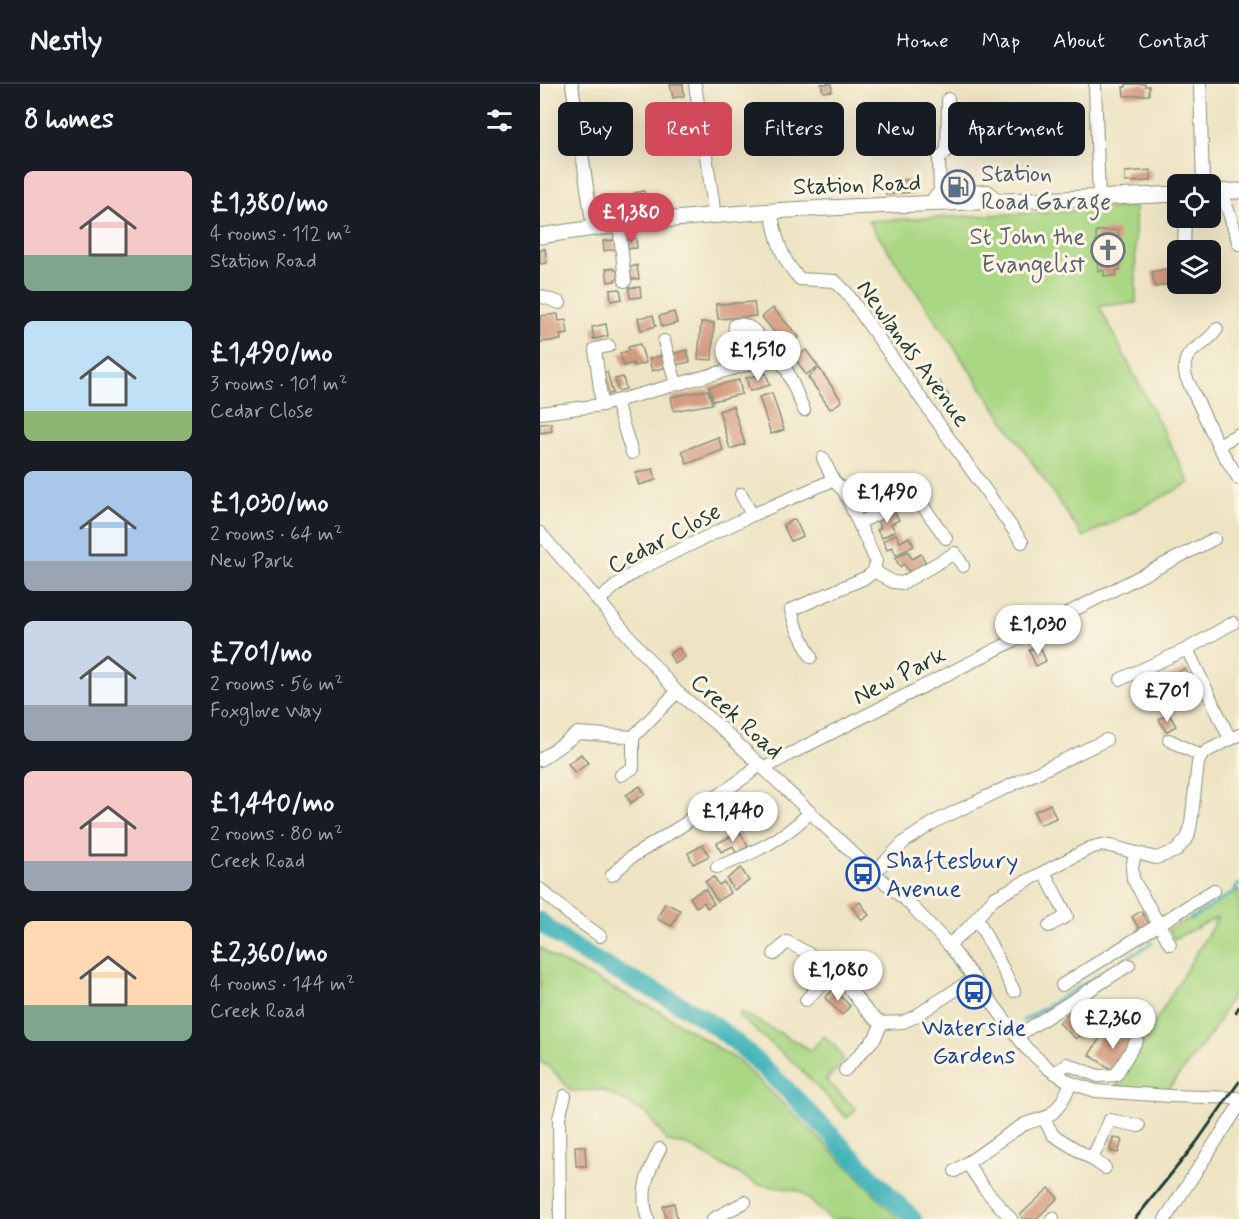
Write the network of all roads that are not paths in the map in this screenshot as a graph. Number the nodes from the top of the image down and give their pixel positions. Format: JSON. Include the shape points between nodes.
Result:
{"nodes":[{"id":1,"x":572,"y":84,"type":"edge"},
{"id":2,"x":695,"y":84,"type":"edge"},
{"id":3,"x":1095,"y":84,"type":"edge"},
{"id":4,"x":1200,"y":84,"type":"edge"},
{"id":5,"x":948,"y":99,"type":"dead end"},
{"id":6,"x":1203,"y":174,"type":"edge"},
{"id":7,"x":1239,"y":191,"type":"edge"},
{"id":8,"x":1221,"y":192,"type":"edge"},
{"id":9,"x":1167,"y":195,"type":"edge"},
{"id":10,"x":936,"y":198,"type":"junction"},
{"id":11,"x":1099,"y":199,"type":"junction"},
{"id":12,"x":1221,"y":203,"type":"edge"},
{"id":13,"x":771,"y":211,"type":"junction"},
{"id":14,"x":714,"y":215,"type":"junction"},
{"id":15,"x":619,"y":225,"type":"junction"},
{"id":16,"x":593,"y":228,"type":"junction"},
{"id":17,"x":540,"y":237,"type":"edge"},
{"id":18,"x":1239,"y":244,"type":"edge"},
{"id":19,"x":625,"y":281,"type":"dead end"},
{"id":20,"x":540,"y":296,"type":"edge"},
{"id":21,"x":560,"y":303,"type":"dead end"},
{"id":22,"x":1217,"y":329,"type":"dead end"},
{"id":23,"x":664,"y":341,"type":"dead end"},
{"id":24,"x":609,"y":346,"type":"dead end"},
{"id":25,"x":733,"y":352,"type":"dead end"},
{"id":26,"x":775,"y":357,"type":"junction"},
{"id":27,"x":676,"y":384,"type":"junction"},
{"id":28,"x":616,"y":402,"type":"junction"},
{"id":29,"x":602,"y":405,"type":"junction"},
{"id":30,"x":804,"y":410,"type":"dead end"},
{"id":31,"x":540,"y":413,"type":"edge"},
{"id":32,"x":1239,"y":434,"type":"edge"},
{"id":33,"x":1218,"y":446,"type":"junction"},
{"id":34,"x":632,"y":453,"type":"dead end"},
{"id":35,"x":823,"y":458,"type":"dead end"},
{"id":36,"x":1239,"y":479,"type":"edge"},
{"id":37,"x":833,"y":480,"type":"junction"},
{"id":38,"x":741,"y":494,"type":"dead end"},
{"id":39,"x":752,"y":515,"type":"junction"},
{"id":40,"x":859,"y":523,"type":"junction"},
{"id":41,"x":540,"y":533,"type":"edge"},
{"id":42,"x":946,"y":538,"type":"dead end"},
{"id":43,"x":1214,"y":539,"type":"dead end"},
{"id":44,"x":1022,"y":542,"type":"dead end"},
{"id":45,"x":963,"y":566,"type":"dead end"},
{"id":46,"x":874,"y":571,"type":"junction"},
{"id":47,"x":598,"y":601,"type":"junction"},
{"id":48,"x":1233,"y":623,"type":"dead end"},
{"id":49,"x":1187,"y":650,"type":"junction"},
{"id":50,"x":811,"y":657,"type":"dead end"},
{"id":51,"x":1122,"y":679,"type":"dead end"},
{"id":52,"x":677,"y":692,"type":"junction"},
{"id":53,"x":1234,"y":737,"type":"edge"},
{"id":54,"x":633,"y":738,"type":"junction"},
{"id":55,"x":1106,"y":740,"type":"dead end"},
{"id":56,"x":1169,"y":740,"type":"dead end"},
{"id":57,"x":1201,"y":756,"type":"junction"},
{"id":58,"x":540,"y":760,"type":"edge"},
{"id":59,"x":762,"y":766,"type":"junction"},
{"id":60,"x":621,"y":775,"type":"dead end"},
{"id":61,"x":810,"y":812,"type":"junction"},
{"id":62,"x":1136,"y":853,"type":"junction"},
{"id":63,"x":717,"y":867,"type":"dead end"},
{"id":64,"x":1044,"y":872,"type":"junction"},
{"id":65,"x":874,"y":873,"type":"junction"},
{"id":66,"x":612,"y":875,"type":"dead end"},
{"id":67,"x":540,"y":890,"type":"edge"},
{"id":68,"x":1214,"y":890,"type":"dead end"},
{"id":69,"x":977,"y":918,"type":"junction"},
{"id":70,"x":1159,"y":924,"type":"junction"},
{"id":71,"x":1049,"y":926,"type":"dead end"},
{"id":72,"x":600,"y":936,"type":"dead end"},
{"id":73,"x":1170,"y":944,"type":"dead end"},
{"id":74,"x":949,"y":945,"type":"junction"},
{"id":75,"x":774,"y":954,"type":"dead end"},
{"id":76,"x":1129,"y":965,"type":"dead end"},
{"id":77,"x":833,"y":972,"type":"junction"},
{"id":78,"x":974,"y":978,"type":"junction"},
{"id":79,"x":1062,"y":985,"type":"dead end"},
{"id":80,"x":1014,"y":991,"type":"dead end"},
{"id":81,"x":806,"y":1000,"type":"dead end"},
{"id":82,"x":882,"y":1023,"type":"junction"},
{"id":83,"x":1017,"y":1036,"type":"junction"},
{"id":84,"x":1137,"y":1040,"type":"dead end"},
{"id":85,"x":845,"y":1070,"type":"dead end"},
{"id":86,"x":1055,"y":1073,"type":"junction"},
{"id":87,"x":1071,"y":1083,"type":"junction"},
{"id":88,"x":565,"y":1096,"type":"dead end"},
{"id":89,"x":1239,"y":1098,"type":"edge"},
{"id":90,"x":1239,"y":1106,"type":"edge"},
{"id":91,"x":1044,"y":1119,"type":"junction"},
{"id":92,"x":1139,"y":1126,"type":"dead end"},
{"id":93,"x":660,"y":1149,"type":"dead end"},
{"id":94,"x":1092,"y":1160,"type":"junction"},
{"id":95,"x":967,"y":1163,"type":"junction"},
{"id":96,"x":1105,"y":1168,"type":"dead end"},
{"id":97,"x":956,"y":1171,"type":"dead end"},
{"id":98,"x":745,"y":1202,"type":"dead end"},
{"id":99,"x":560,"y":1219,"type":"edge"},
{"id":100,"x":648,"y":1219,"type":"edge"},
{"id":101,"x":713,"y":1219,"type":"edge"},
{"id":102,"x":1011,"y":1219,"type":"edge"},
{"id":103,"x":1165,"y":1219,"type":"edge"}],
"edges":[{"from":1,"to":16,"type":"street"},
{"from":2,"to":14,"type":"street"},
{"from":3,"to":11,"type":"street"},
{"from":4,"to":6,"type":"street"},
{"from":5,"to":10,"type":"street","via":[[947,150],[939,159]]},
{"from":7,"to":8,"type":"main road"},
{"from":9,"to":11,"type":"main road","name":"Station Road"},
{"from":10,"to":11,"type":"main road","name":"Station Road","via":[[994,202]]},
{"from":10,"to":13,"type":"main road","name":"Station Road"},
{"from":12,"to":18,"type":"street"},
{"from":13,"to":14,"type":"main road","name":"Station Road"},
{"from":13,"to":44,"type":"street","name":"Newlands Avenue","via":[[776,239],[791,270],[800,279],[835,282],[846,292]]},
{"from":14,"to":15,"type":"main road","name":"Station Road"},
{"from":15,"to":16,"type":"main road","name":"Station Road"},
{"from":15,"to":19,"type":"street"},
{"from":16,"to":17,"type":"main road","name":"Station Road"},
{"from":20,"to":21,"type":"street"},
{"from":22,"to":33,"type":"street","via":[[1189,353],[1184,370]]},
{"from":23,"to":27,"type":"street"},
{"from":24,"to":29,"type":"street","via":[[595,349]]},
{"from":25,"to":26,"type":"street","via":[[735,325],[741,323],[751,327]]},
{"from":26,"to":27,"type":"street"},
{"from":26,"to":30,"type":"street","via":[[786,368]]},
{"from":27,"to":28,"type":"street"},
{"from":28,"to":29,"type":"street"},
{"from":28,"to":34,"type":"street"},
{"from":29,"to":31,"type":"street"},
{"from":32,"to":33,"type":"street"},
{"from":33,"to":36,"type":"street"},
{"from":35,"to":37,"type":"street"},
{"from":37,"to":39,"type":"street","name":"Cedar Close"},
{"from":37,"to":40,"type":"street","via":[[844,491]]},
{"from":38,"to":39,"type":"street","name":"Cedar Close"},
{"from":39,"to":47,"type":"street","name":"Cedar Close","via":[[642,568]]},
{"from":40,"to":42,"type":"street","via":[[915,495]]},
{"from":40,"to":46,"type":"street","via":[[876,561]]},
{"from":41,"to":47,"type":"street","name":"Creek Road"},
{"from":43,"to":59,"type":"street","name":"New Park"},
{"from":45,"to":46,"type":"street","via":[[955,553],[903,583]]},
{"from":46,"to":50,"type":"street","via":[[791,610]]},
{"from":47,"to":52,"type":"street","name":"Creek Road"},
{"from":48,"to":49,"type":"street"},
{"from":49,"to":51,"type":"street"},
{"from":49,"to":53,"type":"street"},
{"from":52,"to":54,"type":"street"},
{"from":52,"to":59,"type":"street","name":"Creek Road"},
{"from":53,"to":57,"type":"street"},
{"from":54,"to":58,"type":"street","via":[[578,733]]},
{"from":54,"to":60,"type":"street","via":[[633,768]]},
{"from":55,"to":65,"type":"street","via":[[936,821],[904,842]]},
{"from":56,"to":57,"type":"street"},
{"from":57,"to":62,"type":"street","via":[[1188,837],[1176,851],[1156,858]]},
{"from":59,"to":61,"type":"street","name":"Creek Road"},
{"from":59,"to":66,"type":"street","name":"New Park","via":[[698,810],[687,823],[630,858]]},
{"from":61,"to":63,"type":"street","via":[[766,845]]},
{"from":61,"to":65,"type":"street","name":"Creek Road"},
{"from":62,"to":64,"type":"street","via":[[1101,845]]},
{"from":62,"to":70,"type":"street","via":[[1133,879]]},
{"from":64,"to":69,"type":"street","via":[[994,898]]},
{"from":64,"to":71,"type":"street","via":[[1067,916]]},
{"from":65,"to":74,"type":"street","name":"Creek Road"},
{"from":67,"to":72,"type":"street"},
{"from":68,"to":70,"type":"street"},
{"from":69,"to":74,"type":"street"},
{"from":69,"to":80,"type":"street"},
{"from":70,"to":73,"type":"street"},
{"from":70,"to":79,"type":"street"},
{"from":74,"to":78,"type":"street","name":"Creek Road"},
{"from":75,"to":77,"type":"street","via":[[787,942]]},
{"from":76,"to":83,"type":"street"},
{"from":77,"to":81,"type":"street"},
{"from":77,"to":82,"type":"street","via":[[873,1018]]},
{"from":78,"to":82,"type":"street","via":[[914,1017]]},
{"from":78,"to":83,"type":"street","name":"Creek Road"},
{"from":82,"to":85,"type":"street","via":[[875,1038],[850,1056]]},
{"from":83,"to":86,"type":"street","name":"Creek Road"},
{"from":84,"to":86,"type":"street","via":[[1116,1075],[1098,1076],[1067,1064]]},
{"from":86,"to":87,"type":"street","name":"Creek Road"},
{"from":87,"to":89,"type":"street","name":"Creek Road","via":[[1096,1091]]},
{"from":87,"to":91,"type":"street","via":[[1058,1107]]},
{"from":88,"to":99,"type":"street","via":[[559,1118]]},
{"from":90,"to":103,"type":"street"},
{"from":91,"to":94,"type":"street","via":[[1053,1135]]},
{"from":91,"to":95,"type":"street","via":[[1023,1126]]},
{"from":92,"to":94,"type":"street","via":[[1110,1120]]},
{"from":93,"to":100,"type":"street","via":[[645,1183]]},
{"from":94,"to":96,"type":"street"},
{"from":95,"to":97,"type":"street"},
{"from":95,"to":102,"type":"street"},
{"from":98,"to":101,"type":"street"}]}
